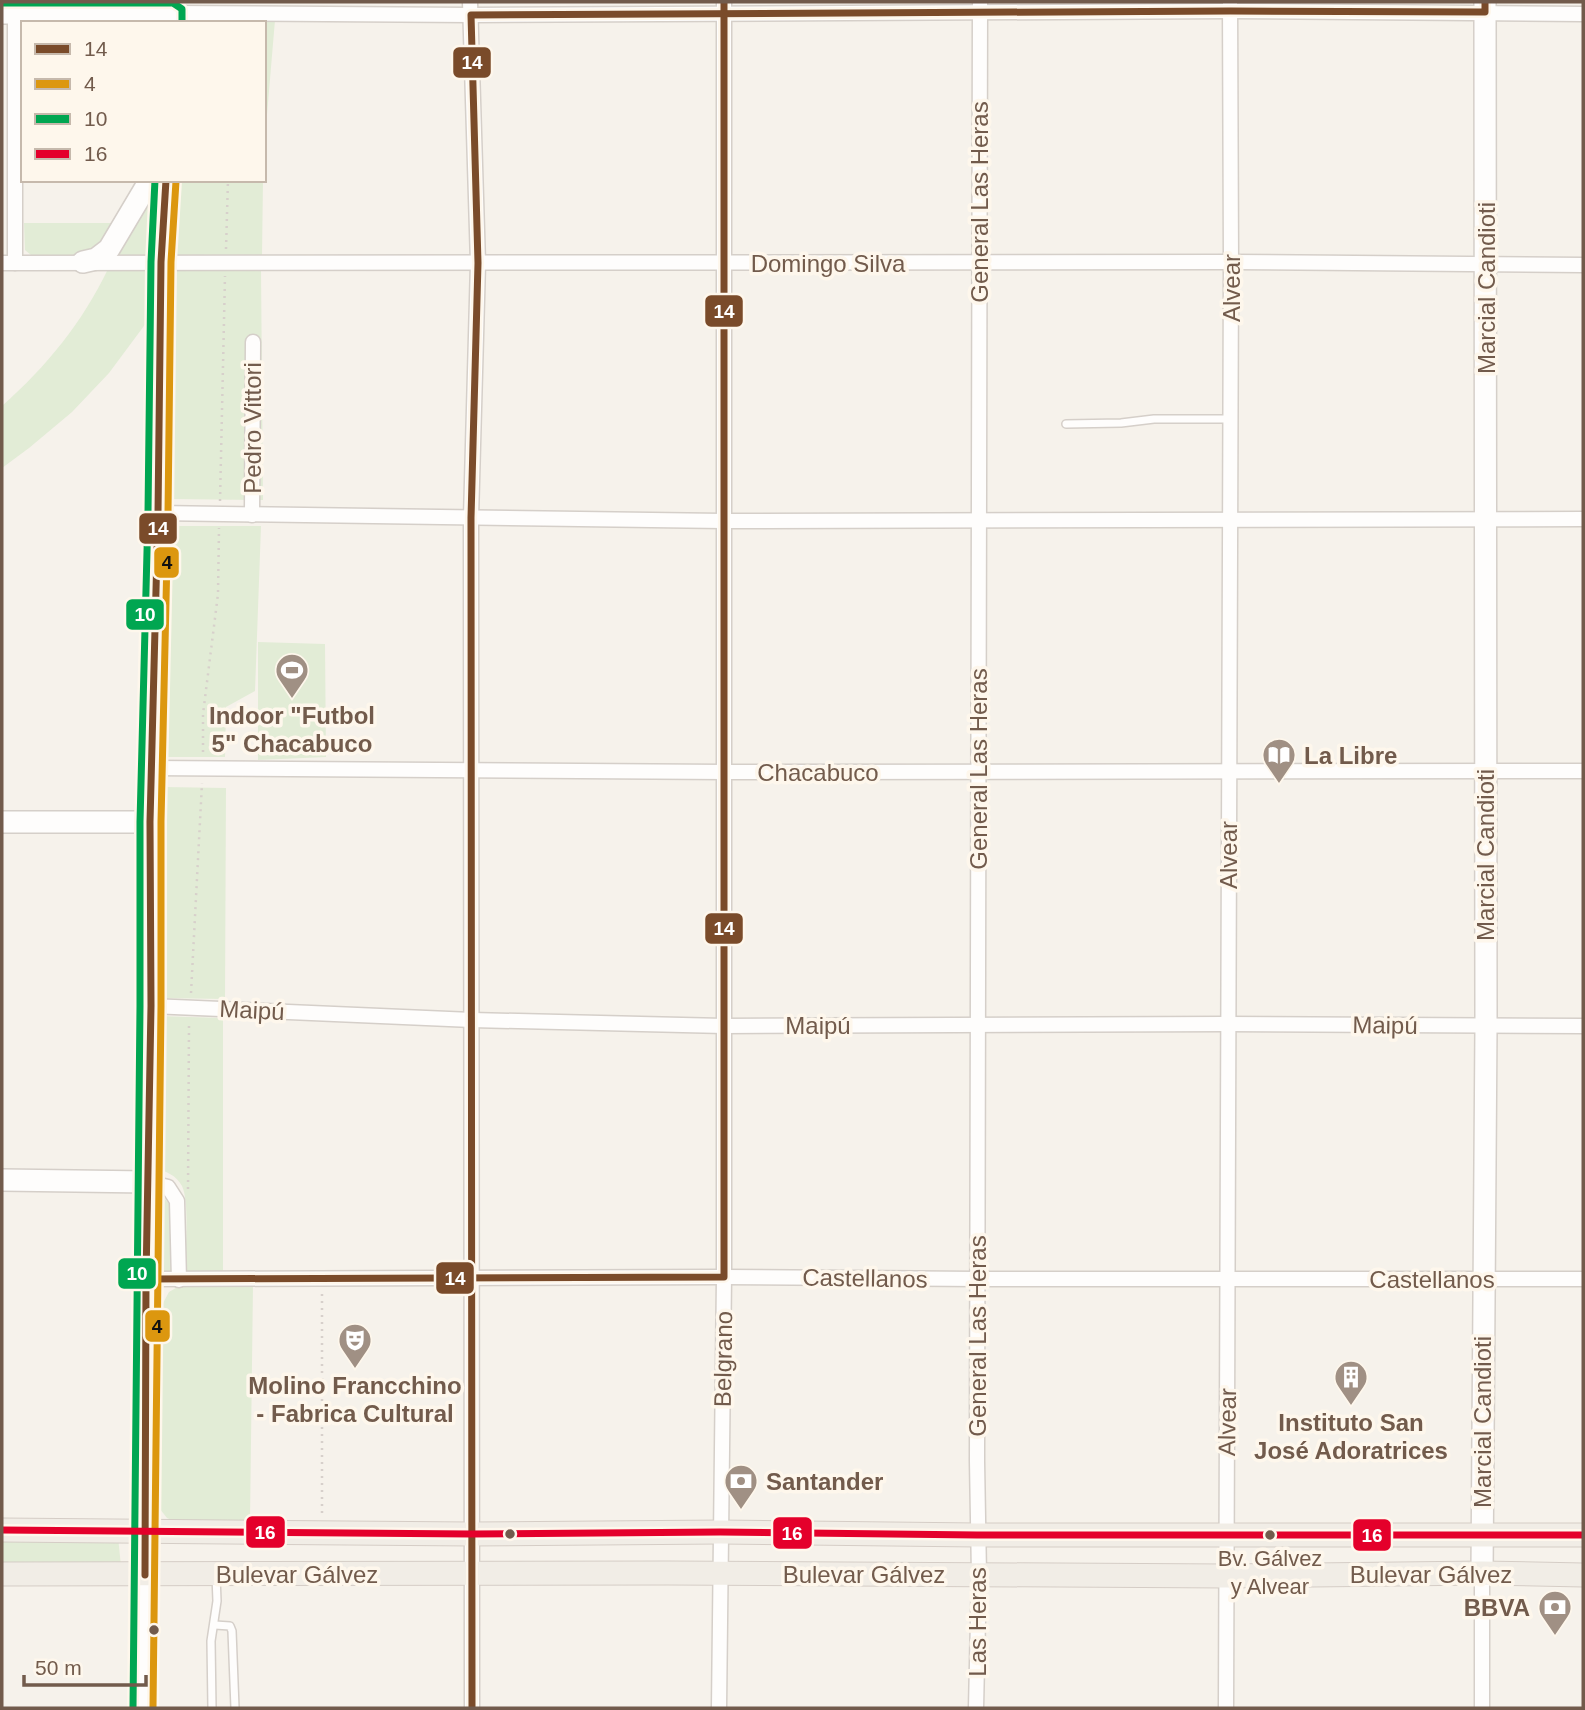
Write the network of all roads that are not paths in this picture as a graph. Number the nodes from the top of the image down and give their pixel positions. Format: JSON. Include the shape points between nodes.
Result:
{"nodes":[{"id":1,"x":1230,"y":6,"type":"edge"},
{"id":2,"x":724,"y":7,"type":"edge"},
{"id":3,"x":980,"y":7,"type":"edge"},
{"id":4,"x":1485,"y":7,"type":"edge"},
{"id":5,"x":470,"y":8,"type":"edge"},
{"id":6,"x":172,"y":12,"type":"edge"},
{"id":7,"x":8,"y":13,"type":"edge"},
{"id":8,"x":1583,"y":14,"type":"edge"},
{"id":9,"x":149,"y":182,"type":"edge"},
{"id":10,"x":166,"y":182,"type":"edge"},
{"id":11,"x":83,"y":262,"type":"junction"},
{"id":12,"x":161,"y":262,"type":"junction"},
{"id":13,"x":1231,"y":262,"type":"junction"},
{"id":14,"x":8,"y":263,"type":"edge"},
{"id":15,"x":478,"y":263,"type":"junction"},
{"id":16,"x":724,"y":263,"type":"junction"},
{"id":17,"x":979,"y":264,"type":"junction"},
{"id":18,"x":1487,"y":264,"type":"junction"},
{"id":19,"x":1583,"y":265,"type":"edge"},
{"id":20,"x":253,"y":342,"type":"dead end"},
{"id":21,"x":1230,"y":419,"type":"junction"},
{"id":22,"x":1066,"y":424,"type":"dead end"},
{"id":23,"x":158,"y":513,"type":"junction"},
{"id":24,"x":252,"y":514,"type":"junction"},
{"id":25,"x":471,"y":518,"type":"junction"},
{"id":26,"x":1486,"y":519,"type":"junction"},
{"id":27,"x":1583,"y":519,"type":"edge"},
{"id":28,"x":979,"y":520,"type":"junction"},
{"id":29,"x":1229,"y":520,"type":"junction"},
{"id":30,"x":723,"y":521,"type":"junction"},
{"id":31,"x":152,"y":768,"type":"junction"},
{"id":32,"x":472,"y":770,"type":"junction"},
{"id":33,"x":1485,"y":770,"type":"junction"},
{"id":34,"x":1583,"y":771,"type":"edge"},
{"id":35,"x":725,"y":772,"type":"junction"},
{"id":36,"x":978,"y":772,"type":"junction"},
{"id":37,"x":1229,"y":772,"type":"junction"},
{"id":38,"x":2,"y":822,"type":"edge"},
{"id":39,"x":150,"y":822,"type":"junction"},
{"id":40,"x":151,"y":1006,"type":"junction"},
{"id":41,"x":472,"y":1020,"type":"junction"},
{"id":42,"x":978,"y":1024,"type":"junction"},
{"id":43,"x":1227,"y":1024,"type":"junction"},
{"id":44,"x":723,"y":1026,"type":"junction"},
{"id":45,"x":1486,"y":1026,"type":"junction"},
{"id":46,"x":1583,"y":1026,"type":"edge"},
{"id":47,"x":2,"y":1180,"type":"edge"},
{"id":48,"x":148,"y":1182,"type":"junction"},
{"id":49,"x":724,"y":1277,"type":"junction"},
{"id":50,"x":472,"y":1278,"type":"junction"},
{"id":51,"x":146,"y":1279,"type":"junction"},
{"id":52,"x":978,"y":1279,"type":"junction"},
{"id":53,"x":1483,"y":1279,"type":"junction"},
{"id":54,"x":1583,"y":1279,"type":"edge"},
{"id":55,"x":179,"y":1280,"type":"junction"},
{"id":56,"x":1228,"y":1280,"type":"junction"},
{"id":57,"x":2,"y":1530,"type":"edge"},
{"id":58,"x":145,"y":1531,"type":"junction"},
{"id":59,"x":720,"y":1532,"type":"junction"},
{"id":60,"x":471,"y":1534,"type":"junction"},
{"id":61,"x":1482,"y":1534,"type":"junction"},
{"id":62,"x":977,"y":1535,"type":"junction"},
{"id":63,"x":1226,"y":1535,"type":"junction"},
{"id":64,"x":1583,"y":1535,"type":"edge"},
{"id":65,"x":471,"y":1573,"type":"junction"},
{"id":66,"x":720,"y":1573,"type":"junction"},
{"id":67,"x":1482,"y":1573,"type":"junction"},
{"id":68,"x":2,"y":1574,"type":"edge"},
{"id":69,"x":145,"y":1575,"type":"junction"},
{"id":70,"x":216,"y":1575,"type":"junction"},
{"id":71,"x":979,"y":1575,"type":"junction"},
{"id":72,"x":1583,"y":1575,"type":"edge"},
{"id":73,"x":1226,"y":1576,"type":"junction"},
{"id":74,"x":215,"y":1625,"type":"junction"},
{"id":75,"x":143,"y":1708,"type":"edge"},
{"id":76,"x":212,"y":1708,"type":"edge"},
{"id":77,"x":234,"y":1708,"type":"edge"},
{"id":78,"x":471,"y":1708,"type":"edge"},
{"id":79,"x":719,"y":1708,"type":"edge"},
{"id":80,"x":976,"y":1708,"type":"edge"},
{"id":81,"x":1226,"y":1708,"type":"edge"},
{"id":82,"x":1482,"y":1708,"type":"edge"}],
"edges":[{"from":1,"to":3,"type":"street"},
{"from":1,"to":4,"type":"street"},
{"from":1,"to":13,"type":"street","name":"Alvear"},
{"from":2,"to":3,"type":"street"},
{"from":2,"to":5,"type":"street"},
{"from":2,"to":16,"type":"street","name":"Belgrano"},
{"from":3,"to":17,"type":"street","name":"General Las Heras"},
{"from":4,"to":8,"type":"street"},
{"from":4,"to":18,"type":"street","name":"Marcial Candioti"},
{"from":5,"to":6,"type":"street"},
{"from":5,"to":15,"type":"street"},
{"from":6,"to":7,"type":"street"},
{"from":7,"to":14,"type":"street"},
{"from":9,"to":11,"type":"street","via":[[108,248],[96,259]]},
{"from":10,"to":12,"type":"street"},
{"from":11,"to":12,"type":"street","name":"Domingo Silva"},
{"from":11,"to":14,"type":"street","name":"Domingo Silva"},
{"from":12,"to":15,"type":"street","name":"Domingo Silva"},
{"from":12,"to":23,"type":"street"},
{"from":13,"to":17,"type":"street","name":"Domingo Silva"},
{"from":13,"to":18,"type":"street","name":"Domingo Silva"},
{"from":13,"to":21,"type":"street","name":"Alvear"},
{"from":15,"to":16,"type":"street","name":"Domingo Silva"},
{"from":15,"to":25,"type":"street"},
{"from":16,"to":17,"type":"street","name":"Domingo Silva"},
{"from":16,"to":30,"type":"street","name":"Belgrano"},
{"from":17,"to":28,"type":"street","name":"General Las Heras"},
{"from":18,"to":19,"type":"street","name":"Domingo Silva"},
{"from":18,"to":26,"type":"street","name":"Marcial Candioti"},
{"from":20,"to":24,"type":"street","name":"Pedro Vittori"},
{"from":21,"to":22,"type":"lane"},
{"from":21,"to":29,"type":"street","name":"Alvear"},
{"from":23,"to":24,"type":"street"},
{"from":23,"to":31,"type":"street"},
{"from":24,"to":25,"type":"street"},
{"from":25,"to":30,"type":"street"},
{"from":25,"to":32,"type":"street"},
{"from":26,"to":27,"type":"street"},
{"from":26,"to":29,"type":"street"},
{"from":26,"to":33,"type":"street","name":"Marcial Candioti"},
{"from":28,"to":29,"type":"street"},
{"from":28,"to":30,"type":"street"},
{"from":28,"to":36,"type":"street","name":"General Las Heras"},
{"from":29,"to":37,"type":"street","name":"Alvear"},
{"from":30,"to":35,"type":"street","name":"Belgrano"},
{"from":31,"to":32,"type":"street","name":"Chacabuco"},
{"from":31,"to":39,"type":"street"},
{"from":32,"to":35,"type":"street","name":"Chacabuco"},
{"from":32,"to":41,"type":"street"},
{"from":33,"to":34,"type":"street","name":"Chacabuco"},
{"from":33,"to":37,"type":"street","name":"Chacabuco"},
{"from":33,"to":45,"type":"street","name":"Marcial Candioti"},
{"from":35,"to":36,"type":"street","name":"Chacabuco"},
{"from":35,"to":44,"type":"street","name":"Belgrano"},
{"from":36,"to":37,"type":"street","name":"Chacabuco"},
{"from":36,"to":42,"type":"street","name":"General Las Heras"},
{"from":37,"to":43,"type":"street","name":"Alvear"},
{"from":38,"to":39,"type":"street"},
{"from":39,"to":40,"type":"street"},
{"from":40,"to":41,"type":"street","name":"Maipú"},
{"from":40,"to":48,"type":"street"},
{"from":41,"to":44,"type":"street","name":"Maipú"},
{"from":41,"to":50,"type":"street"},
{"from":42,"to":43,"type":"street","name":"Maipú"},
{"from":42,"to":44,"type":"street","name":"Maipú"},
{"from":42,"to":52,"type":"street","name":"General Las Heras"},
{"from":43,"to":45,"type":"street","name":"Maipú"},
{"from":43,"to":56,"type":"street","name":"Alvear"},
{"from":44,"to":49,"type":"street","name":"Belgrano"},
{"from":45,"to":46,"type":"street","name":"Maipú"},
{"from":45,"to":53,"type":"street","name":"Marcial Candioti"},
{"from":47,"to":48,"type":"street"},
{"from":48,"to":51,"type":"street"},
{"from":48,"to":55,"type":"street","via":[[168,1187],[177,1201]]},
{"from":49,"to":50,"type":"street","name":"Castellanos"},
{"from":49,"to":52,"type":"street","name":"Castellanos"},
{"from":49,"to":59,"type":"street","name":"Belgrano"},
{"from":50,"to":55,"type":"street","name":"Castellanos"},
{"from":50,"to":60,"type":"street"},
{"from":51,"to":55,"type":"street","name":"Castellanos"},
{"from":51,"to":58,"type":"street"},
{"from":52,"to":56,"type":"street","name":"Castellanos"},
{"from":52,"to":62,"type":"street","name":"General Las Heras"},
{"from":53,"to":54,"type":"street","name":"Castellanos"},
{"from":53,"to":56,"type":"street","name":"Castellanos"},
{"from":53,"to":61,"type":"street","name":"Marcial Candioti"},
{"from":56,"to":63,"type":"street","name":"Alvear"},
{"from":57,"to":58,"type":"main road","name":"Bulevar Gálvez"},
{"from":58,"to":60,"type":"main road","name":"Bulevar Gálvez"},
{"from":58,"to":69,"type":"street"},
{"from":59,"to":60,"type":"main road","name":"Bulevar Gálvez"},
{"from":59,"to":62,"type":"main road","name":"Bulevar Gálvez"},
{"from":59,"to":66,"type":"street","name":"Belgrano"},
{"from":60,"to":65,"type":"street"},
{"from":61,"to":63,"type":"main road","name":"Bulevar Gálvez"},
{"from":61,"to":64,"type":"main road","name":"Bulevar Gálvez"},
{"from":61,"to":67,"type":"street","name":"Marcial Candioti"},
{"from":62,"to":63,"type":"main road","name":"Bulevar Gálvez"},
{"from":62,"to":71,"type":"street","name":"Las Heras"},
{"from":63,"to":73,"type":"street","name":"Alvear"},
{"from":65,"to":66,"type":"main road","name":"Bulevar Gálvez"},
{"from":65,"to":70,"type":"main road","name":"Bulevar Gálvez"},
{"from":65,"to":78,"type":"street"},
{"from":66,"to":71,"type":"main road","name":"Bulevar Gálvez"},
{"from":66,"to":79,"type":"street","name":"Belgrano"},
{"from":67,"to":72,"type":"main road","name":"Bulevar Gálvez"},
{"from":67,"to":73,"type":"main road","name":"Bulevar Gálvez"},
{"from":67,"to":82,"type":"street","name":"Marcial Candioti"},
{"from":68,"to":69,"type":"main road","name":"Bulevar Gálvez"},
{"from":69,"to":70,"type":"main road","name":"Bulevar Gálvez"},
{"from":69,"to":75,"type":"street"},
{"from":70,"to":74,"type":"lane"},
{"from":71,"to":73,"type":"main road","name":"Bulevar Gálvez"},
{"from":71,"to":80,"type":"street","name":"Las Heras"},
{"from":73,"to":81,"type":"street","name":"Alvear"},
{"from":74,"to":76,"type":"lane"},
{"from":74,"to":77,"type":"lane","via":[[230,1626],[232,1631]]}]}
